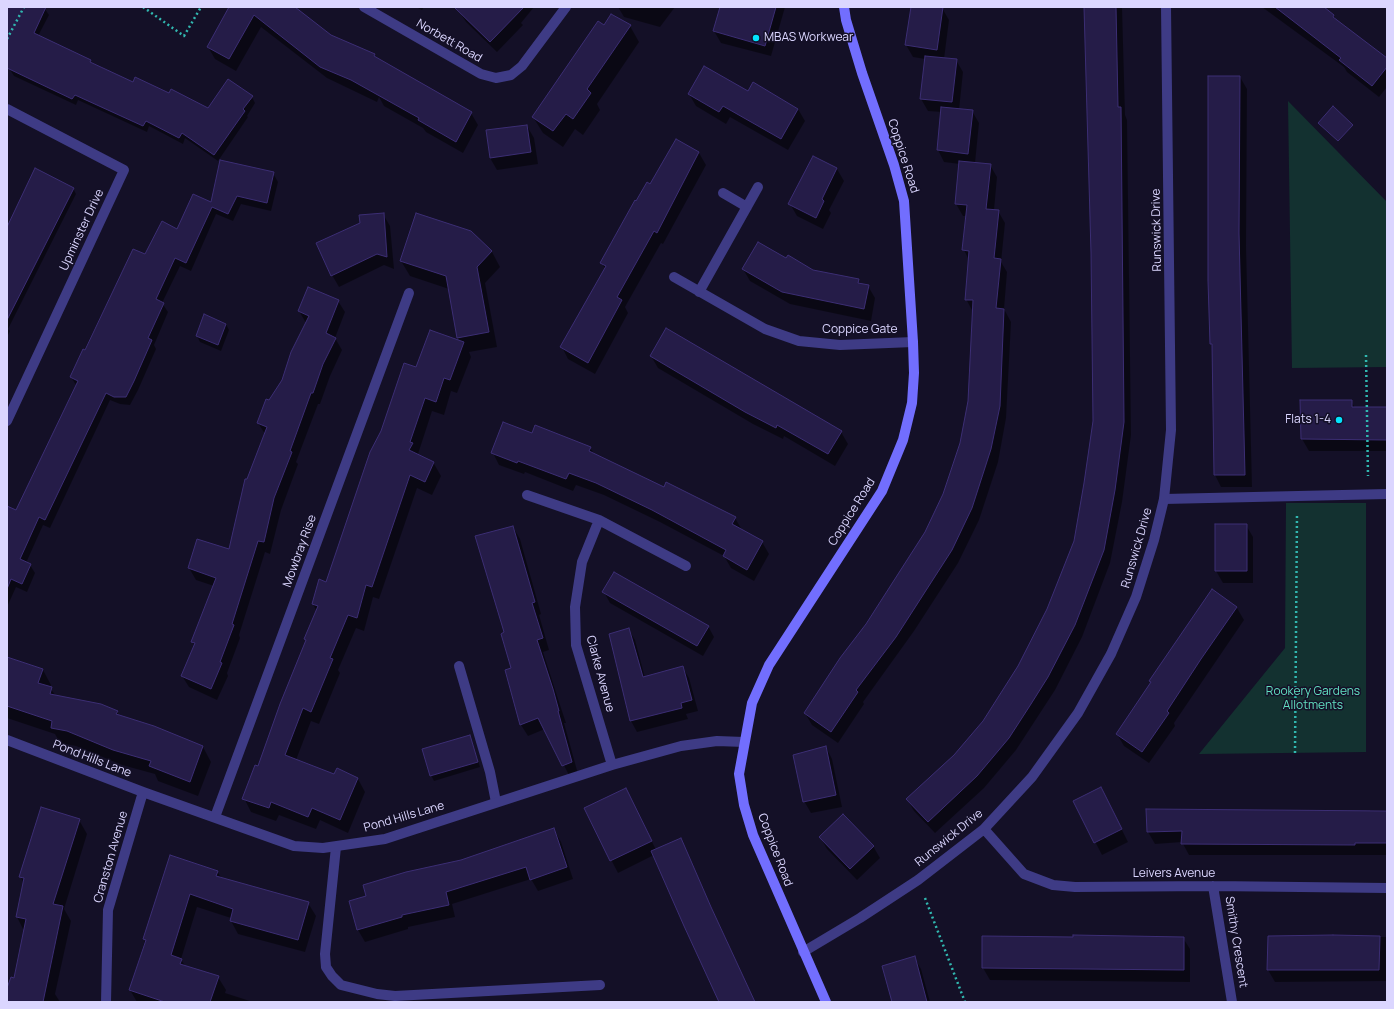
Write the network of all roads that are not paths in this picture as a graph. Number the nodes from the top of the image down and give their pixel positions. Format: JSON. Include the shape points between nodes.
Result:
{"nodes":[{"id":1,"x":364,"y":7,"type":"edge"},
{"id":2,"x":566,"y":7,"type":"edge"},
{"id":3,"x":844,"y":7,"type":"edge"},
{"id":4,"x":1166,"y":7,"type":"edge"},
{"id":5,"x":7,"y":109,"type":"edge"},
{"id":6,"x":758,"y":187,"type":"dead end"},
{"id":7,"x":723,"y":193,"type":"dead end"},
{"id":8,"x":746,"y":207,"type":"junction"},
{"id":9,"x":674,"y":277,"type":"dead end"},
{"id":10,"x":699,"y":292,"type":"junction"},
{"id":11,"x":409,"y":293,"type":"dead end"},
{"id":12,"x":913,"y":342,"type":"junction"},
{"id":13,"x":7,"y":421,"type":"edge"},
{"id":14,"x":1387,"y":494,"type":"edge"},
{"id":15,"x":527,"y":495,"type":"dead end"},
{"id":16,"x":1164,"y":499,"type":"junction"},
{"id":17,"x":599,"y":520,"type":"junction"},
{"id":18,"x":686,"y":566,"type":"dead end"},
{"id":19,"x":459,"y":666,"type":"dead end"},
{"id":20,"x":7,"y":740,"type":"edge"},
{"id":21,"x":744,"y":742,"type":"junction"},
{"id":22,"x":612,"y":765,"type":"junction"},
{"id":23,"x":143,"y":792,"type":"junction"},
{"id":24,"x":496,"y":802,"type":"junction"},
{"id":25,"x":215,"y":817,"type":"junction"},
{"id":26,"x":984,"y":829,"type":"junction"},
{"id":27,"x":336,"y":847,"type":"junction"},
{"id":28,"x":1213,"y":886,"type":"junction"},
{"id":29,"x":1387,"y":888,"type":"edge"},
{"id":30,"x":803,"y":952,"type":"junction"},
{"id":31,"x":600,"y":985,"type":"dead end"},
{"id":32,"x":106,"y":1002,"type":"edge"},
{"id":33,"x":826,"y":1002,"type":"edge"},
{"id":34,"x":1232,"y":1002,"type":"edge"}],
"edges":[{"from":1,"to":2,"type":"street","name":"Norbett Road","via":[[480,74],[496,78],[511,75],[522,66]]},
{"from":3,"to":12,"type":"street","name":"Coppice Road","via":[[859,65],[904,201]]},
{"from":4,"to":16,"type":"street","name":"Runswick Drive","via":[[1171,430]]},
{"from":5,"to":13,"type":"street","name":"Upminster Drive","via":[[124,170]]},
{"from":6,"to":8,"type":"street"},
{"from":7,"to":8,"type":"street"},
{"from":8,"to":10,"type":"street"},
{"from":9,"to":10,"type":"street","name":"Coppice Gate"},
{"from":10,"to":12,"type":"street","name":"Coppice Gate","via":[[765,329],[799,341],[840,345]]},
{"from":11,"to":25,"type":"street","name":"Mowbray Rise"},
{"from":12,"to":21,"type":"street","name":"Coppice Road","via":[[912,403],[903,440],[882,491],[769,665],[752,703]]},
{"from":14,"to":16,"type":"street"},
{"from":15,"to":17,"type":"street"},
{"from":16,"to":26,"type":"street","name":"Runswick Drive","via":[[1136,597],[1112,654],[1078,712],[1032,777]]},
{"from":17,"to":18,"type":"street"},
{"from":17,"to":22,"type":"street","name":"Clarke Avenue","via":[[582,562],[575,607],[576,645]]},
{"from":19,"to":24,"type":"street","via":[[490,772]]},
{"from":20,"to":23,"type":"street","name":"Pond Hills Lane"},
{"from":21,"to":22,"type":"street","name":"Pond Hills Lane","via":[[717,741],[681,746]]},
{"from":21,"to":30,"type":"street","name":"Coppice Road","via":[[740,774],[744,805],[752,835]]},
{"from":22,"to":24,"type":"street","name":"Pond Hills Lane"},
{"from":23,"to":25,"type":"street","name":"Pond Hills Lane"},
{"from":23,"to":32,"type":"street","name":"Cranston Avenue","via":[[108,910]]},
{"from":24,"to":27,"type":"street","name":"Pond Hills Lane","via":[[385,839]]},
{"from":25,"to":27,"type":"street","name":"Pond Hills Lane","via":[[294,846]]},
{"from":26,"to":28,"type":"street","name":"Leivers Avenue","via":[[1024,874],[1053,885]]},
{"from":26,"to":30,"type":"street","name":"Runswick Drive","via":[[918,880]]},
{"from":27,"to":31,"type":"street","via":[[325,954],[326,967],[340,985],[395,996]]},
{"from":28,"to":29,"type":"street","name":"Leivers Avenue"},
{"from":28,"to":34,"type":"street","name":"Smithy Crescent"},
{"from":30,"to":33,"type":"street","name":"Coppice Road"}]}
